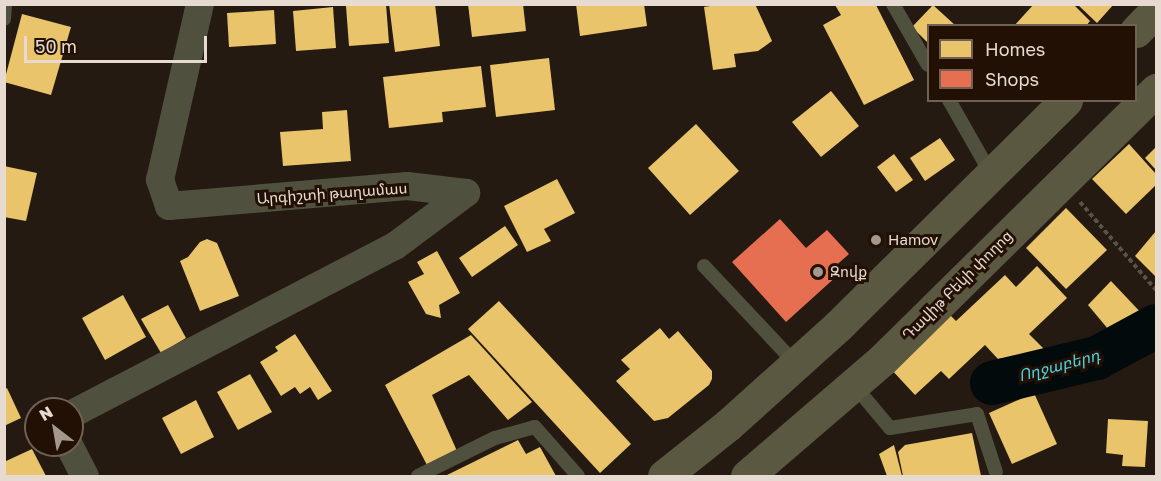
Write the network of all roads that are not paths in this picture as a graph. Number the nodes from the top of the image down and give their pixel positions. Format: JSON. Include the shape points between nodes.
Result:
{"nodes":[{"id":1,"x":5,"y":4,"type":"edge"},
{"id":2,"x":200,"y":4,"type":"edge"},
{"id":3,"x":893,"y":4,"type":"edge"},
{"id":4,"x":1156,"y":10,"type":"edge"},
{"id":5,"x":4,"y":19,"type":"edge"},
{"id":6,"x":1137,"y":30,"type":"edge"},
{"id":7,"x":927,"y":63,"type":"edge"},
{"id":8,"x":1156,"y":90,"type":"edge"},
{"id":9,"x":950,"y":102,"type":"edge"},
{"id":10,"x":1064,"y":102,"type":"edge"},
{"id":11,"x":992,"y":174,"type":"junction"},
{"id":12,"x":704,"y":266,"type":"dead end"},
{"id":13,"x":796,"y":364,"type":"junction"},
{"id":14,"x":855,"y":385,"type":"junction"},
{"id":15,"x":84,"y":408,"type":"edge"},
{"id":16,"x":75,"y":457,"type":"edge"},
{"id":17,"x":996,"y":472,"type":"dead end"},
{"id":18,"x":751,"y":475,"type":"edge"},
{"id":19,"x":85,"y":477,"type":"edge"},
{"id":20,"x":418,"y":477,"type":"edge"},
{"id":21,"x":578,"y":477,"type":"edge"},
{"id":22,"x":664,"y":477,"type":"edge"}],
"edges":[{"from":1,"to":5,"type":"lane"},
{"from":2,"to":15,"type":"street","name":"Արգիշտի թաղամաս","via":[[160,180],[169,206],[407,186],[466,194],[395,246]]},
{"from":3,"to":7,"type":"lane"},
{"from":4,"to":6,"type":"main road"},
{"from":8,"to":14,"type":"main road","name":"Դավիթ Բեկի փողոց"},
{"from":9,"to":11,"type":"lane"},
{"from":10,"to":11,"type":"main road"},
{"from":11,"to":13,"type":"main road"},
{"from":12,"to":13,"type":"lane"},
{"from":13,"to":22,"type":"main road"},
{"from":14,"to":17,"type":"lane","via":[[890,428],[977,414]]},
{"from":14,"to":18,"type":"main road","name":"Դավիթ Բեկի փողոց"},
{"from":16,"to":19,"type":"street"},
{"from":20,"to":21,"type":"lane","via":[[495,438],[535,427]]}]}
